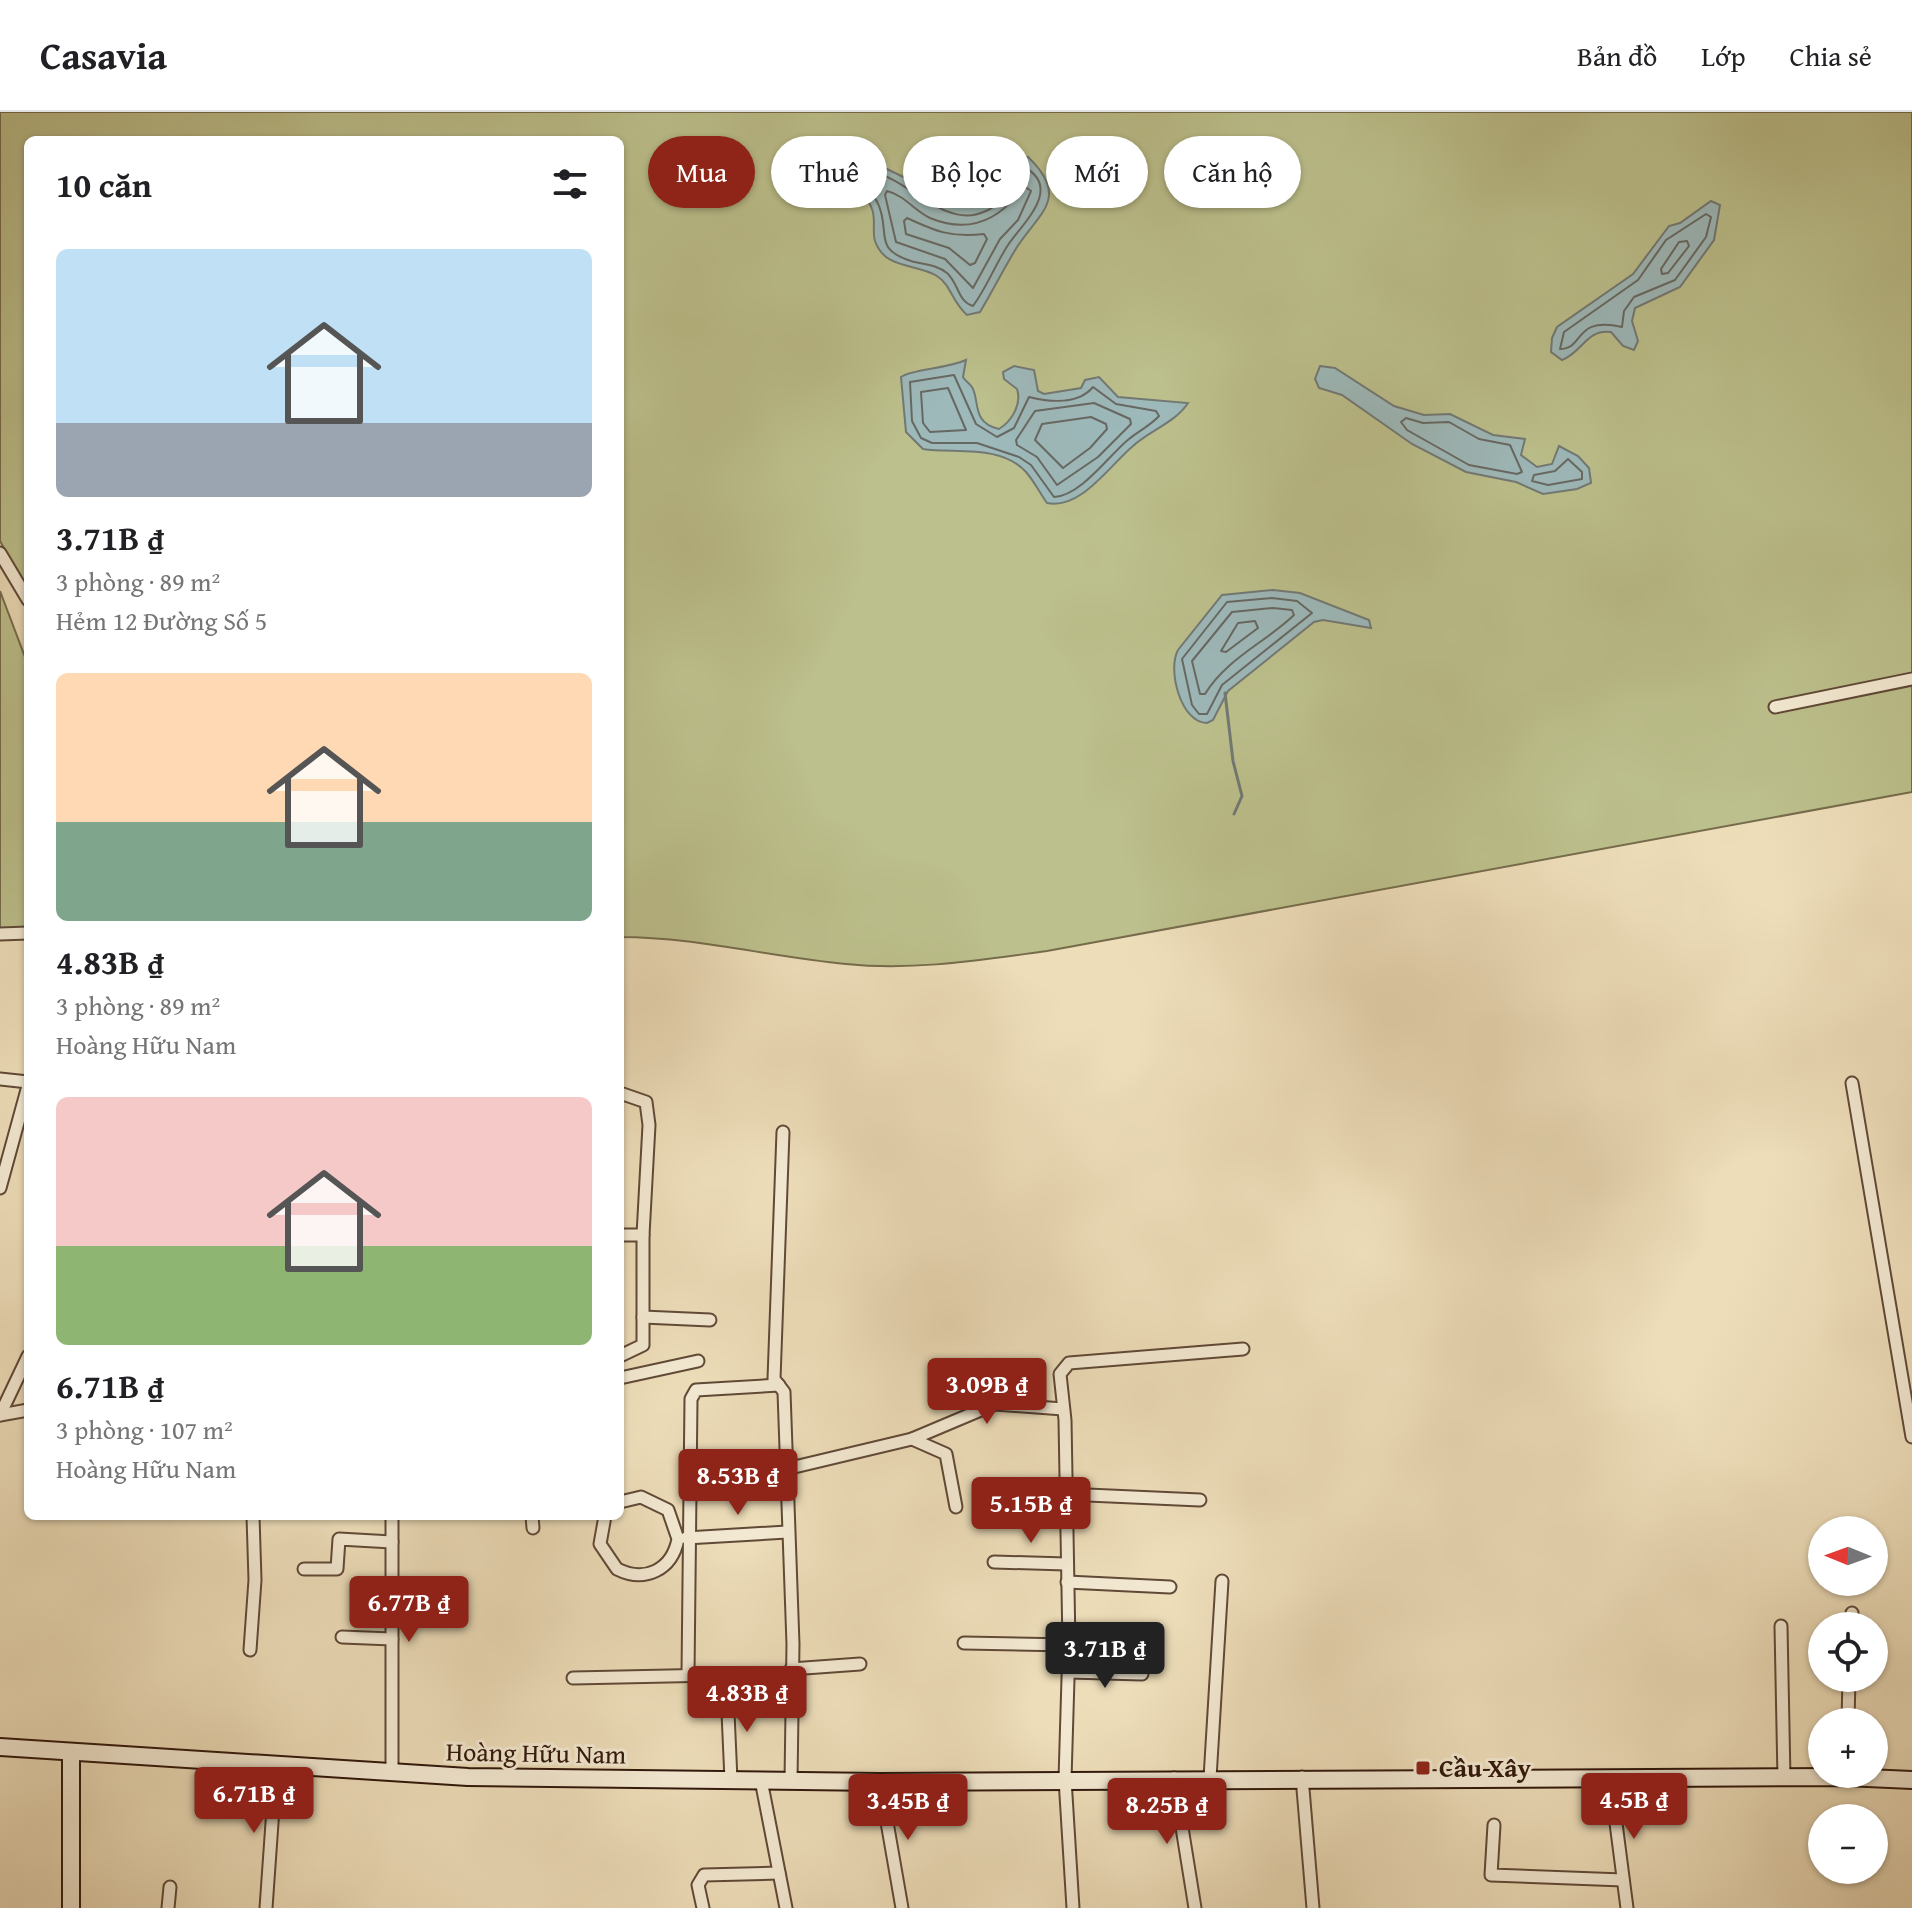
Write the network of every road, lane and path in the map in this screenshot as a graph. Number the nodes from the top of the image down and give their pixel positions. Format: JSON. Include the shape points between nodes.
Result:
{"nodes":[{"id":1,"x":0,"y":553,"type":"edge"},
{"id":2,"x":24,"y":593,"type":"edge"},
{"id":3,"x":1912,"y":679,"type":"edge"},
{"id":4,"x":1775,"y":707,"type":"dead end"},
{"id":5,"x":24,"y":933,"type":"edge"},
{"id":6,"x":0,"y":934,"type":"edge"},
{"id":7,"x":0,"y":1079,"type":"edge"},
{"id":8,"x":24,"y":1083,"type":"edge"},
{"id":9,"x":1852,"y":1083,"type":"dead end"},
{"id":10,"x":624,"y":1094,"type":"edge"},
{"id":11,"x":24,"y":1099,"type":"edge"},
{"id":12,"x":783,"y":1132,"type":"dead end"},
{"id":13,"x":0,"y":1188,"type":"edge"},
{"id":14,"x":624,"y":1235,"type":"edge"},
{"id":15,"x":643,"y":1235,"type":"junction"},
{"id":16,"x":643,"y":1317,"type":"junction"},
{"id":17,"x":710,"y":1320,"type":"dead end"},
{"id":18,"x":1243,"y":1349,"type":"dead end"},
{"id":19,"x":624,"y":1354,"type":"edge"},
{"id":20,"x":698,"y":1361,"type":"dead end"},
{"id":21,"x":24,"y":1363,"type":"edge"},
{"id":22,"x":624,"y":1377,"type":"edge"},
{"id":23,"x":779,"y":1385,"type":"junction"},
{"id":24,"x":4,"y":1396,"type":"edge"},
{"id":25,"x":1063,"y":1409,"type":"junction"},
{"id":26,"x":24,"y":1411,"type":"edge"},
{"id":27,"x":0,"y":1415,"type":"edge"},
{"id":28,"x":1912,"y":1437,"type":"edge"},
{"id":29,"x":912,"y":1439,"type":"junction"},
{"id":30,"x":786,"y":1469,"type":"junction"},
{"id":31,"x":1065,"y":1494,"type":"junction"},
{"id":32,"x":1200,"y":1500,"type":"dead end"},
{"id":33,"x":624,"y":1501,"type":"edge"},
{"id":34,"x":956,"y":1507,"type":"dead end"},
{"id":35,"x":253,"y":1520,"type":"edge"},
{"id":36,"x":392,"y":1520,"type":"edge"},
{"id":37,"x":604,"y":1520,"type":"edge"},
{"id":38,"x":787,"y":1532,"type":"junction"},
{"id":39,"x":691,"y":1537,"type":"junction"},
{"id":40,"x":678,"y":1539,"type":"junction"},
{"id":41,"x":392,"y":1542,"type":"junction"},
{"id":42,"x":994,"y":1562,"type":"dead end"},
{"id":43,"x":1066,"y":1564,"type":"junction"},
{"id":44,"x":304,"y":1569,"type":"dead end"},
{"id":45,"x":1222,"y":1581,"type":"dead end"},
{"id":46,"x":1067,"y":1582,"type":"junction"},
{"id":47,"x":1170,"y":1587,"type":"dead end"},
{"id":48,"x":1781,"y":1626,"type":"dead end"},
{"id":49,"x":342,"y":1637,"type":"dead end"},
{"id":50,"x":392,"y":1639,"type":"junction"},
{"id":51,"x":964,"y":1643,"type":"dead end"},
{"id":52,"x":1069,"y":1645,"type":"junction"},
{"id":53,"x":250,"y":1650,"type":"dead end"},
{"id":54,"x":860,"y":1664,"type":"dead end"},
{"id":55,"x":791,"y":1669,"type":"junction"},
{"id":56,"x":1069,"y":1672,"type":"junction"},
{"id":57,"x":688,"y":1674,"type":"junction"},
{"id":58,"x":766,"y":1674,"type":"dead end"},
{"id":59,"x":1142,"y":1674,"type":"dead end"},
{"id":60,"x":573,"y":1678,"type":"dead end"},
{"id":61,"x":727,"y":1690,"type":"dead end"},
{"id":62,"x":0,"y":1747,"type":"edge"},
{"id":63,"x":71,"y":1752,"type":"junction"},
{"id":64,"x":276,"y":1766,"type":"junction"},
{"id":65,"x":392,"y":1773,"type":"junction"},
{"id":66,"x":1302,"y":1777,"type":"junction"},
{"id":67,"x":1610,"y":1777,"type":"junction"},
{"id":68,"x":1174,"y":1778,"type":"junction"},
{"id":69,"x":1210,"y":1778,"type":"junction"},
{"id":70,"x":1808,"y":1778,"type":"edge"},
{"id":71,"x":1065,"y":1779,"type":"junction"},
{"id":72,"x":1784,"y":1779,"type":"junction"},
{"id":73,"x":1888,"y":1779,"type":"edge"},
{"id":74,"x":731,"y":1780,"type":"junction"},
{"id":75,"x":761,"y":1780,"type":"junction"},
{"id":76,"x":1912,"y":1780,"type":"edge"},
{"id":77,"x":791,"y":1781,"type":"junction"},
{"id":78,"x":880,"y":1782,"type":"junction"},
{"id":79,"x":1494,"y":1825,"type":"dead end"},
{"id":80,"x":779,"y":1873,"type":"junction"},
{"id":81,"x":1623,"y":1880,"type":"junction"},
{"id":82,"x":170,"y":1887,"type":"dead end"},
{"id":83,"x":71,"y":1908,"type":"edge"},
{"id":84,"x":168,"y":1908,"type":"edge"},
{"id":85,"x":266,"y":1908,"type":"edge"},
{"id":86,"x":703,"y":1908,"type":"edge"},
{"id":87,"x":786,"y":1908,"type":"edge"},
{"id":88,"x":902,"y":1908,"type":"edge"},
{"id":89,"x":1073,"y":1908,"type":"edge"},
{"id":90,"x":1195,"y":1908,"type":"edge"},
{"id":91,"x":1313,"y":1908,"type":"edge"},
{"id":92,"x":1627,"y":1908,"type":"edge"}],
"edges":[{"from":1,"to":2,"type":"street"},
{"from":3,"to":4,"type":"street"},
{"from":5,"to":6,"type":"street"},
{"from":7,"to":8,"type":"street"},
{"from":9,"to":28,"type":"street"},
{"from":10,"to":15,"type":"street","via":[[646,1102]]},
{"from":11,"to":13,"type":"street"},
{"from":12,"to":23,"type":"street","via":[[774,1379]]},
{"from":14,"to":15,"type":"street"},
{"from":15,"to":16,"type":"street"},
{"from":16,"to":17,"type":"street"},
{"from":16,"to":19,"type":"street","via":[[643,1345]]},
{"from":18,"to":25,"type":"street","via":[[1069,1363],[1060,1374]]},
{"from":20,"to":22,"type":"street"},
{"from":21,"to":24,"type":"street"},
{"from":23,"to":30,"type":"street","via":[[784,1392]]},
{"from":23,"to":39,"type":"street","via":[[696,1390],[691,1399]]},
{"from":24,"to":27,"type":"street"},
{"from":25,"to":29,"type":"street","via":[[995,1404]]},
{"from":25,"to":31,"type":"street"},
{"from":26,"to":27,"type":"street"},
{"from":29,"to":30,"type":"street"},
{"from":29,"to":34,"type":"street","via":[[946,1454]]},
{"from":30,"to":38,"type":"street"},
{"from":31,"to":32,"type":"street"},
{"from":31,"to":43,"type":"street"},
{"from":33,"to":40,"type":"street","via":[[641,1497],[660,1503],[674,1519]]},
{"from":35,"to":53,"type":"street"},
{"from":36,"to":41,"type":"street"},
{"from":37,"to":40,"type":"street","via":[[604,1554],[626,1574],[646,1575],[665,1566]]},
{"from":38,"to":39,"type":"street"},
{"from":38,"to":55,"type":"street"},
{"from":39,"to":40,"type":"street"},
{"from":39,"to":57,"type":"street"},
{"from":41,"to":44,"type":"street","via":[[339,1539],[337,1569]]},
{"from":41,"to":50,"type":"street"},
{"from":42,"to":43,"type":"street"},
{"from":43,"to":46,"type":"street"},
{"from":45,"to":69,"type":"street"},
{"from":46,"to":47,"type":"street"},
{"from":46,"to":52,"type":"street"},
{"from":48,"to":72,"type":"street"},
{"from":49,"to":50,"type":"street"},
{"from":50,"to":65,"type":"street"},
{"from":51,"to":52,"type":"street"},
{"from":52,"to":56,"type":"street"},
{"from":54,"to":55,"type":"street"},
{"from":55,"to":77,"type":"street"},
{"from":56,"to":59,"type":"street"},
{"from":56,"to":71,"type":"street"},
{"from":57,"to":58,"type":"street"},
{"from":57,"to":60,"type":"street"},
{"from":61,"to":74,"type":"street"},
{"from":62,"to":63,"type":"main road","name":"Hoàng Hữu Nam"},
{"from":63,"to":64,"type":"main road","name":"Hoàng Hữu Nam"},
{"from":63,"to":83,"type":"main road"},
{"from":64,"to":65,"type":"main road","name":"Hoàng Hữu Nam"},
{"from":64,"to":85,"type":"street"},
{"from":65,"to":74,"type":"main road","name":"Hoàng Hữu Nam"},
{"from":66,"to":67,"type":"main road","name":"Hoàng Hữu Nam"},
{"from":66,"to":69,"type":"main road","name":"Hoàng Hữu Nam"},
{"from":66,"to":91,"type":"street"},
{"from":67,"to":72,"type":"main road","name":"Hoàng Hữu Nam"},
{"from":67,"to":81,"type":"street"},
{"from":68,"to":69,"type":"main road","name":"Hoàng Hữu Nam"},
{"from":68,"to":71,"type":"main road","name":"Hoàng Hữu Nam"},
{"from":68,"to":90,"type":"street"},
{"from":70,"to":72,"type":"main road","name":"Hoàng Hữu Nam"},
{"from":71,"to":78,"type":"main road","name":"Hoàng Hữu Nam"},
{"from":71,"to":89,"type":"street"},
{"from":73,"to":76,"type":"main road","name":"Hoàng Hữu Nam"},
{"from":74,"to":75,"type":"main road","name":"Hoàng Hữu Nam"},
{"from":75,"to":77,"type":"main road","name":"Hoàng Hữu Nam"},
{"from":75,"to":80,"type":"street"},
{"from":77,"to":78,"type":"main road","name":"Hoàng Hữu Nam"},
{"from":78,"to":88,"type":"street"},
{"from":79,"to":81,"type":"street","via":[[1491,1875]]},
{"from":80,"to":86,"type":"street","via":[[704,1875],[698,1885]]},
{"from":80,"to":87,"type":"street"},
{"from":81,"to":92,"type":"street"},
{"from":82,"to":84,"type":"street"}]}
